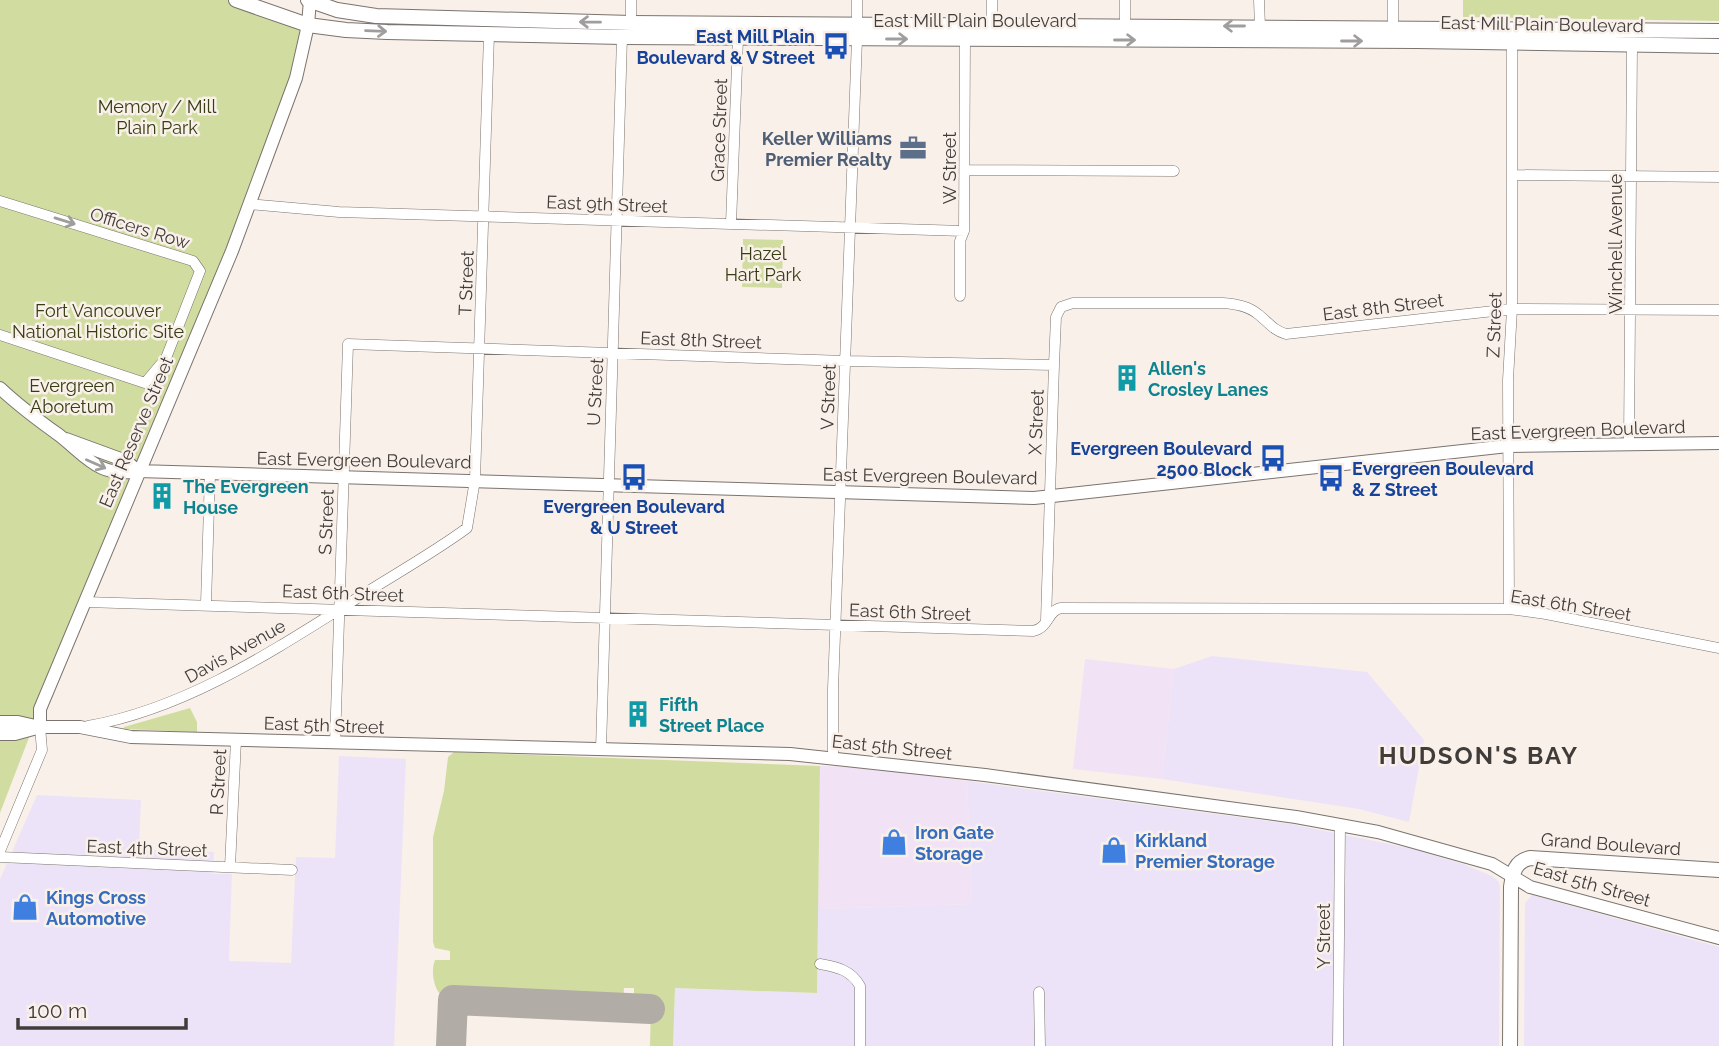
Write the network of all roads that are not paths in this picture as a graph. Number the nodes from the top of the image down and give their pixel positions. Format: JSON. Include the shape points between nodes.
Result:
{"nodes":[{"id":1,"x":236,"y":0,"type":"edge"},
{"id":2,"x":309,"y":0,"type":"edge"},
{"id":3,"x":631,"y":0,"type":"edge"},
{"id":4,"x":857,"y":0,"type":"edge"},
{"id":5,"x":992,"y":0,"type":"edge"},
{"id":6,"x":1125,"y":0,"type":"edge"},
{"id":7,"x":1259,"y":0,"type":"edge"},
{"id":8,"x":1393,"y":0,"type":"edge"},
{"id":9,"x":325,"y":3,"type":"edge"},
{"id":10,"x":631,"y":23,"type":"junction"},
{"id":11,"x":308,"y":24,"type":"junction"},
{"id":12,"x":992,"y":25,"type":"junction"},
{"id":13,"x":1125,"y":26,"type":"junction"},
{"id":14,"x":1259,"y":27,"type":"junction"},
{"id":15,"x":1393,"y":27,"type":"junction"},
{"id":16,"x":857,"y":31,"type":"junction"},
{"id":17,"x":1719,"y":31,"type":"edge"},
{"id":18,"x":489,"y":34,"type":"junction"},
{"id":19,"x":622,"y":37,"type":"junction"},
{"id":20,"x":738,"y":38,"type":"junction"},
{"id":21,"x":965,"y":39,"type":"junction"},
{"id":22,"x":1512,"y":43,"type":"junction"},
{"id":23,"x":1632,"y":45,"type":"junction"},
{"id":24,"x":1719,"y":46,"type":"edge"},
{"id":25,"x":965,"y":170,"type":"junction"},
{"id":26,"x":1174,"y":171,"type":"dead end"},
{"id":27,"x":1513,"y":175,"type":"junction"},
{"id":28,"x":1631,"y":177,"type":"junction"},
{"id":29,"x":1719,"y":177,"type":"edge"},
{"id":30,"x":0,"y":201,"type":"edge"},
{"id":31,"x":249,"y":204,"type":"junction"},
{"id":32,"x":484,"y":216,"type":"junction"},
{"id":33,"x":616,"y":220,"type":"junction"},
{"id":34,"x":731,"y":224,"type":"junction"},
{"id":35,"x":849,"y":226,"type":"junction"},
{"id":36,"x":964,"y":231,"type":"junction"},
{"id":37,"x":960,"y":296,"type":"dead end"},
{"id":38,"x":1061,"y":307,"type":"joint"},
{"id":39,"x":1512,"y":309,"type":"junction"},
{"id":40,"x":1630,"y":310,"type":"junction"},
{"id":41,"x":1719,"y":310,"type":"edge"},
{"id":42,"x":0,"y":335,"type":"edge"},
{"id":43,"x":348,"y":344,"type":"joint"},
{"id":44,"x":480,"y":349,"type":"junction"},
{"id":45,"x":612,"y":353,"type":"junction"},
{"id":46,"x":846,"y":361,"type":"junction"},
{"id":47,"x":1054,"y":365,"type":"junction"},
{"id":48,"x":0,"y":388,"type":"edge"},
{"id":49,"x":1719,"y":443,"type":"edge"},
{"id":50,"x":1629,"y":444,"type":"junction"},
{"id":51,"x":1508,"y":446,"type":"junction"},
{"id":52,"x":138,"y":471,"type":"junction"},
{"id":53,"x":210,"y":474,"type":"junction"},
{"id":54,"x":343,"y":477,"type":"junction"},
{"id":55,"x":475,"y":480,"type":"junction"},
{"id":56,"x":607,"y":485,"type":"junction"},
{"id":57,"x":841,"y":492,"type":"junction"},
{"id":58,"x":1048,"y":496,"type":"junction"},
{"id":59,"x":465,"y":530,"type":"joint"},
{"id":60,"x":85,"y":602,"type":"junction"},
{"id":61,"x":206,"y":604,"type":"junction"},
{"id":62,"x":339,"y":610,"type":"junction"},
{"id":63,"x":1510,"y":610,"type":"junction"},
{"id":64,"x":604,"y":618,"type":"junction"},
{"id":65,"x":836,"y":625,"type":"junction"},
{"id":66,"x":1046,"y":625,"type":"junction"},
{"id":67,"x":1719,"y":648,"type":"edge"},
{"id":68,"x":0,"y":722,"type":"edge"},
{"id":69,"x":40,"y":727,"type":"junction"},
{"id":70,"x":80,"y":727,"type":"junction"},
{"id":71,"x":0,"y":734,"type":"edge"},
{"id":72,"x":236,"y":740,"type":"junction"},
{"id":73,"x":335,"y":743,"type":"junction"},
{"id":74,"x":601,"y":749,"type":"junction"},
{"id":75,"x":833,"y":757,"type":"junction"},
{"id":76,"x":1340,"y":826,"type":"junction"},
{"id":77,"x":0,"y":851,"type":"edge"},
{"id":78,"x":0,"y":857,"type":"edge"},
{"id":79,"x":230,"y":867,"type":"junction"},
{"id":80,"x":292,"y":870,"type":"dead end"},
{"id":81,"x":1719,"y":870,"type":"edge"},
{"id":82,"x":1512,"y":876,"type":"junction"},
{"id":83,"x":1719,"y":938,"type":"edge"},
{"id":84,"x":820,"y":964,"type":"dead end"},
{"id":85,"x":1039,"y":992,"type":"dead end"},
{"id":86,"x":860,"y":1046,"type":"edge"},
{"id":87,"x":1040,"y":1046,"type":"edge"},
{"id":88,"x":1338,"y":1046,"type":"edge"},
{"id":89,"x":1510,"y":1046,"type":"edge"}],
"edges":[{"from":1,"to":11,"type":"main road","name":"East Mill Plain Boulevard"},
{"from":2,"to":9,"type":"main road","name":"East Mill Plain Boulevard"},
{"from":2,"to":11,"type":"street","name":"East Reserve Street"},
{"from":3,"to":10,"type":"street"},
{"from":4,"to":16,"type":"street","name":"V Street"},
{"from":5,"to":12,"type":"street"},
{"from":6,"to":13,"type":"street"},
{"from":7,"to":14,"type":"street"},
{"from":8,"to":15,"type":"street"},
{"from":10,"to":9,"type":"main road","name":"East Mill Plain Boulevard","one_way":true,"via":[[376,16],[337,10]]},
{"from":9,"to":11,"type":"street","name":"East Reserve Street"},
{"from":10,"to":16,"type":"main road","name":"East Mill Plain Boulevard"},
{"from":11,"to":18,"type":"main road","name":"East Mill Plain Boulevard","one_way":true,"via":[[346,30]]},
{"from":11,"to":31,"type":"street","name":"East Reserve Street","via":[[296,78]]},
{"from":12,"to":13,"type":"main road","name":"East Mill Plain Boulevard"},
{"from":12,"to":16,"type":"main road","name":"East Mill Plain Boulevard"},
{"from":14,"to":13,"type":"main road","name":"East Mill Plain Boulevard","one_way":true},
{"from":14,"to":15,"type":"main road","name":"East Mill Plain Boulevard"},
{"from":15,"to":17,"type":"main road","name":"East Mill Plain Boulevard"},
{"from":16,"to":20,"type":"main road","name":"East Mill Plain Boulevard"},
{"from":16,"to":21,"type":"main road","name":"East Mill Plain Boulevard","one_way":true},
{"from":16,"to":35,"type":"street","name":"V Street"},
{"from":18,"to":19,"type":"main road","name":"East Mill Plain Boulevard"},
{"from":18,"to":32,"type":"street","name":"T Street"},
{"from":19,"to":20,"type":"main road","name":"East Mill Plain Boulevard"},
{"from":19,"to":33,"type":"street","name":"U Street"},
{"from":20,"to":34,"type":"street","name":"Grace Street"},
{"from":21,"to":22,"type":"main road","name":"East Mill Plain Boulevard","one_way":true},
{"from":21,"to":25,"type":"street","name":"W Street"},
{"from":22,"to":23,"type":"main road","name":"East Mill Plain Boulevard"},
{"from":22,"to":27,"type":"street","name":"Z Street"},
{"from":23,"to":24,"type":"main road","name":"East Mill Plain Boulevard"},
{"from":23,"to":28,"type":"street","name":"Winchell Avenue"},
{"from":25,"to":26,"type":"street"},
{"from":25,"to":36,"type":"street","name":"W Street"},
{"from":27,"to":28,"type":"street"},
{"from":27,"to":39,"type":"street","name":"Z Street"},
{"from":28,"to":29,"type":"street"},
{"from":28,"to":40,"type":"street","name":"Winchell Avenue"},
{"from":30,"to":42,"type":"street","name":"Officers Row","one_way":true,"via":[[193,261],[199,278],[166,358],[145,383]]},
{"from":31,"to":32,"type":"street","name":"East 9th Street"},
{"from":31,"to":52,"type":"street","name":"East Reserve Street"},
{"from":32,"to":33,"type":"street","name":"East 9th Street"},
{"from":32,"to":44,"type":"street","name":"T Street"},
{"from":33,"to":34,"type":"street","name":"East 9th Street"},
{"from":33,"to":45,"type":"street","name":"U Street"},
{"from":34,"to":35,"type":"street","name":"East 9th Street"},
{"from":35,"to":36,"type":"street","name":"East 9th Street"},
{"from":35,"to":46,"type":"street","name":"V Street"},
{"from":36,"to":37,"type":"street","name":"W Street"},
{"from":38,"to":39,"type":"street","name":"East 8th Street","via":[[1073,303],[1242,305],[1258,313],[1275,331],[1286,334]]},
{"from":38,"to":47,"type":"street","name":"X Street","via":[[1056,317]]},
{"from":39,"to":40,"type":"street","name":"East 8th Street"},
{"from":39,"to":51,"type":"street","name":"Z Street"},
{"from":40,"to":41,"type":"street","name":"East 8th Street"},
{"from":40,"to":50,"type":"street","name":"Winchell Avenue"},
{"from":43,"to":44,"type":"street","name":"East 8th Street"},
{"from":43,"to":54,"type":"street","name":"S Street"},
{"from":44,"to":45,"type":"street","name":"East 8th Street"},
{"from":44,"to":55,"type":"street","name":"T Street"},
{"from":45,"to":46,"type":"street","name":"East 8th Street"},
{"from":45,"to":56,"type":"street","name":"U Street"},
{"from":46,"to":47,"type":"street","name":"East 8th Street"},
{"from":46,"to":57,"type":"street","name":"V Street"},
{"from":47,"to":58,"type":"street","name":"X Street"},
{"from":48,"to":52,"type":"street","name":"East Evergreen Boulevard","via":[[88,462],[121,474]]},
{"from":49,"to":50,"type":"street","name":"East Evergreen Boulevard"},
{"from":50,"to":51,"type":"street","name":"East Evergreen Boulevard"},
{"from":51,"to":58,"type":"street","name":"East Evergreen Boulevard"},
{"from":51,"to":63,"type":"street","name":"Z Street"},
{"from":52,"to":53,"type":"street","name":"East Evergreen Boulevard"},
{"from":52,"to":60,"type":"street","name":"East Reserve Street"},
{"from":53,"to":54,"type":"street","name":"East Evergreen Boulevard"},
{"from":53,"to":61,"type":"street"},
{"from":54,"to":55,"type":"street","name":"East Evergreen Boulevard"},
{"from":54,"to":62,"type":"street","name":"S Street"},
{"from":55,"to":56,"type":"street","name":"East Evergreen Boulevard"},
{"from":55,"to":59,"type":"street","name":"T Street"},
{"from":56,"to":57,"type":"street","name":"East Evergreen Boulevard"},
{"from":56,"to":64,"type":"street","name":"U Street"},
{"from":57,"to":58,"type":"street","name":"East Evergreen Boulevard"},
{"from":57,"to":65,"type":"street","name":"V Street"},
{"from":58,"to":66,"type":"street","name":"X Street"},
{"from":59,"to":62,"type":"street","name":"Davis Avenue"},
{"from":60,"to":61,"type":"street","name":"East 6th Street"},
{"from":60,"to":69,"type":"street","name":"East Reserve Street","via":[[40,709]]},
{"from":61,"to":62,"type":"street","name":"East 6th Street"},
{"from":62,"to":64,"type":"street","name":"East 6th Street"},
{"from":62,"to":70,"type":"street","name":"Davis Avenue","via":[[211,685],[155,710]]},
{"from":62,"to":73,"type":"street","name":"S Street"},
{"from":63,"to":66,"type":"street","name":"East 6th Street","via":[[1061,608],[1052,611]]},
{"from":63,"to":67,"type":"street","name":"East 6th Street"},
{"from":64,"to":65,"type":"street","name":"East 6th Street"},
{"from":64,"to":74,"type":"street","name":"U Street"},
{"from":65,"to":66,"type":"street","name":"East 6th Street","via":[[1033,631]]},
{"from":65,"to":75,"type":"street","name":"V Street"},
{"from":68,"to":69,"type":"street","name":"East 5th Street"},
{"from":69,"to":70,"type":"street","name":"East 5th Street"},
{"from":69,"to":71,"type":"street","name":"East 5th Street"},
{"from":69,"to":77,"type":"street","name":"East Reserve Street","via":[[42,750]]},
{"from":70,"to":72,"type":"street","name":"East 5th Street","via":[[131,737]]},
{"from":72,"to":73,"type":"street","name":"East 5th Street"},
{"from":72,"to":79,"type":"street","name":"R Street"},
{"from":73,"to":74,"type":"street","name":"East 5th Street"},
{"from":74,"to":75,"type":"street","name":"East 5th Street"},
{"from":75,"to":76,"type":"street","name":"East 5th Street"},
{"from":76,"to":82,"type":"street","name":"East 5th Street","via":[[1454,852]]},
{"from":76,"to":88,"type":"street","name":"Y Street"},
{"from":78,"to":79,"type":"street","name":"East 4th Street"},
{"from":79,"to":80,"type":"street","name":"East 4th Street"},
{"from":81,"to":82,"type":"main road","name":"Grand Boulevard","via":[[1530,858],[1516,866]]},
{"from":82,"to":83,"type":"street","name":"East 5th Street","via":[[1530,887]]},
{"from":82,"to":89,"type":"main road"},
{"from":84,"to":86,"type":"street","via":[[848,971],[860,986]]},
{"from":85,"to":87,"type":"street"}]}
